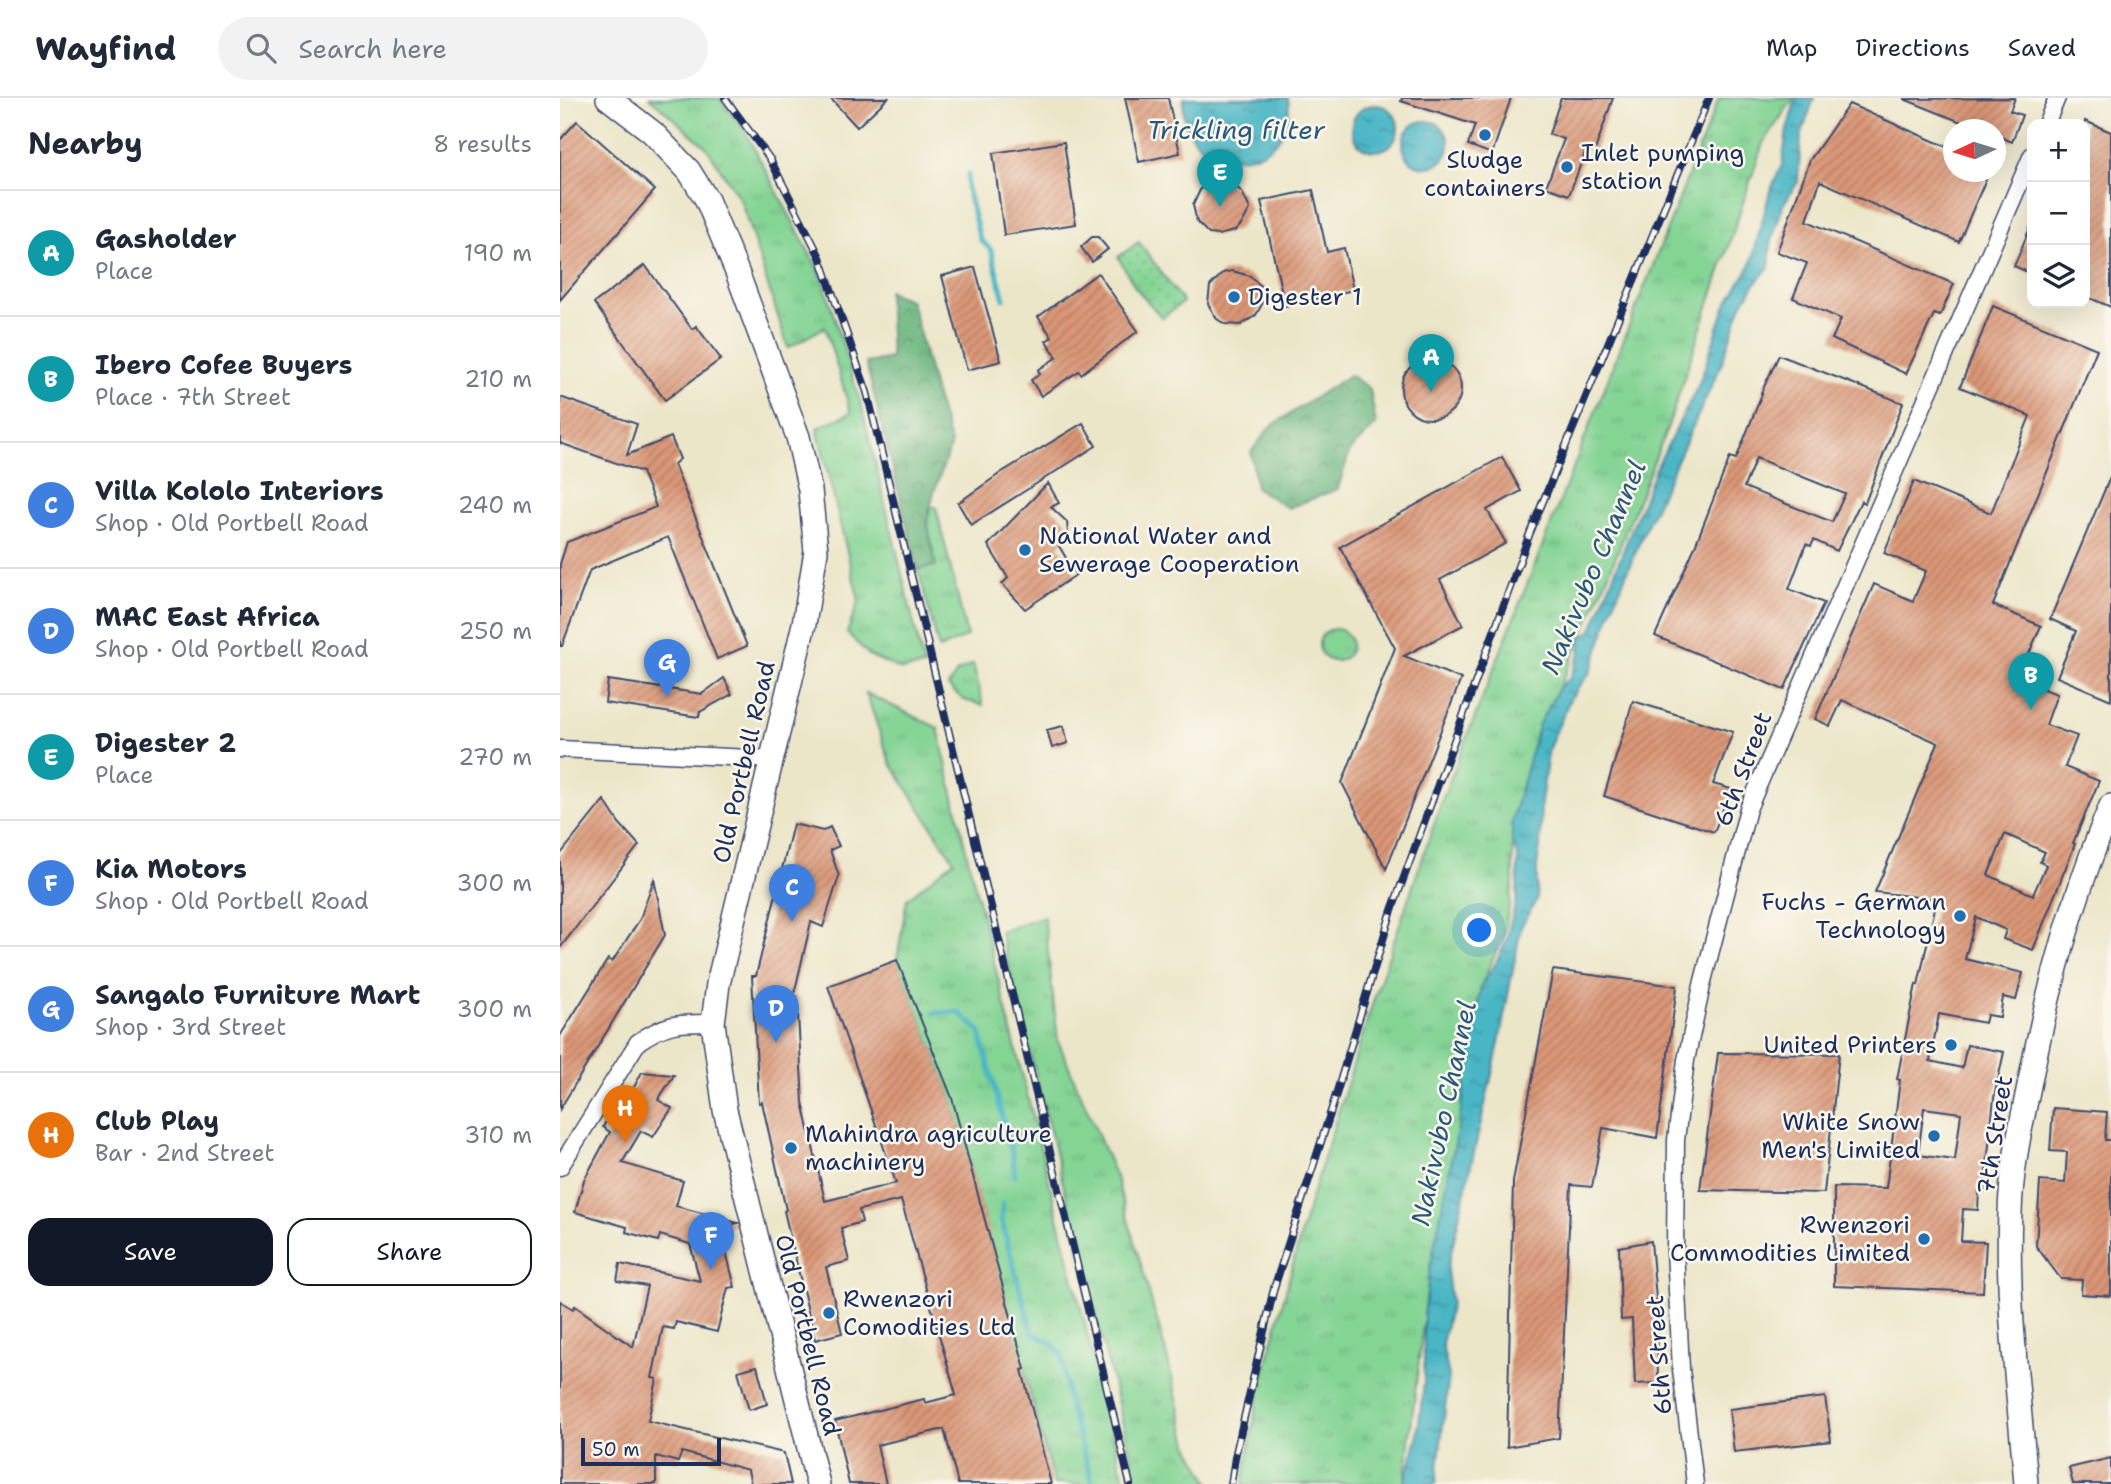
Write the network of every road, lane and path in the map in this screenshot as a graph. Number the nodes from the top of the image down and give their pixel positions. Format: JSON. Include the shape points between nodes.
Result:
{"nodes":[{"id":1,"x":608,"y":98,"type":"edge"},
{"id":2,"x":2057,"y":98,"type":"edge"},
{"id":3,"x":2048,"y":119,"type":"edge"},
{"id":4,"x":2027,"y":167,"type":"edge"},
{"id":5,"x":560,"y":749,"type":"edge"},
{"id":6,"x":771,"y":759,"type":"junction"},
{"id":7,"x":2111,"y":806,"type":"edge"},
{"id":8,"x":713,"y":1023,"type":"junction"},
{"id":9,"x":560,"y":1167,"type":"edge"},
{"id":10,"x":818,"y":1484,"type":"edge"},
{"id":11,"x":1695,"y":1484,"type":"edge"},
{"id":12,"x":2026,"y":1484,"type":"edge"}],
"edges":[{"from":1,"to":6,"type":"main road","name":"Old Portbell Road","via":[[652,132],[689,171],[707,200],[798,437],[810,490],[816,551],[804,624]]},
{"from":2,"to":3,"type":"street"},
{"from":4,"to":11,"type":"street","name":"6th Street","via":[[1748,809],[1707,968],[1686,1060],[1676,1140],[1681,1369]]},
{"from":5,"to":6,"type":"street"},
{"from":6,"to":8,"type":"main road","name":"Old Portbell Road"},
{"from":7,"to":12,"type":"main road","name":"7th Street","via":[[2091,853],[2046,999],[2018,1140],[2010,1211],[2010,1282]]},
{"from":8,"to":9,"type":"street","via":[[671,1024],[638,1042]]},
{"from":8,"to":10,"type":"main road","name":"Old Portbell Road","via":[[725,1110]]}]}
